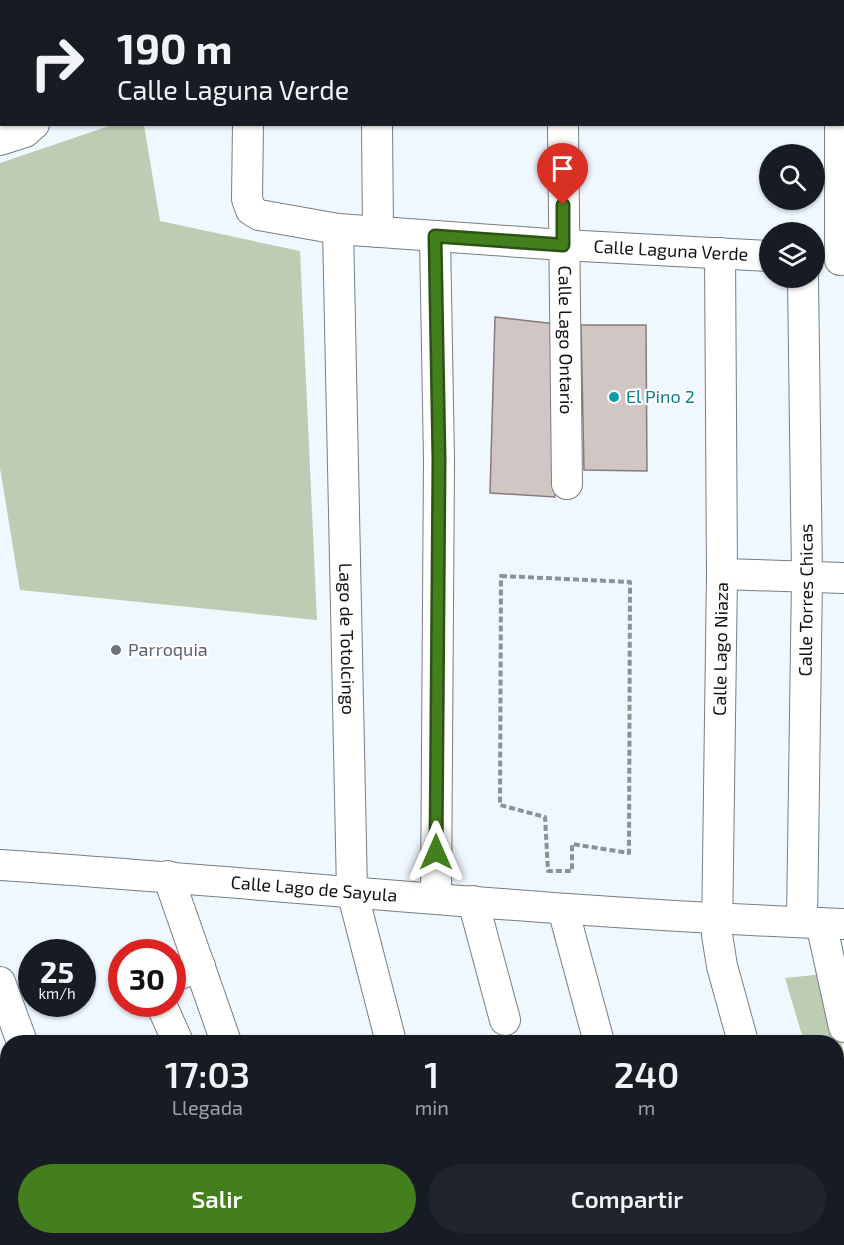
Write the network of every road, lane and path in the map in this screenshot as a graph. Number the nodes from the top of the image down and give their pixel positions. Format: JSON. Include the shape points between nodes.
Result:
{"nodes":[{"id":1,"x":32,"y":126,"type":"edge"},
{"id":2,"x":248,"y":126,"type":"edge"},
{"id":3,"x":377,"y":126,"type":"edge"},
{"id":4,"x":563,"y":126,"type":"edge"},
{"id":5,"x":840,"y":126,"type":"edge"},
{"id":6,"x":0,"y":140,"type":"edge"},
{"id":7,"x":338,"y":229,"type":"junction"},
{"id":8,"x":378,"y":232,"type":"junction"},
{"id":9,"x":435,"y":236,"type":"junction"},
{"id":10,"x":563,"y":245,"type":"junction"},
{"id":11,"x":720,"y":253,"type":"junction"},
{"id":12,"x":759,"y":255,"type":"edge"},
{"id":13,"x":833,"y":260,"type":"edge"},
{"id":14,"x":803,"y":288,"type":"edge"},
{"id":15,"x":567,"y":484,"type":"dead end"},
{"id":16,"x":722,"y":574,"type":"junction"},
{"id":17,"x":807,"y":577,"type":"junction"},
{"id":18,"x":844,"y":578,"type":"edge"},
{"id":19,"x":0,"y":865,"type":"edge"},
{"id":20,"x":572,"y":871,"type":"joint"},
{"id":21,"x":168,"y":876,"type":"junction"},
{"id":22,"x":352,"y":891,"type":"junction"},
{"id":23,"x":436,"y":898,"type":"junction"},
{"id":24,"x":473,"y":901,"type":"junction"},
{"id":25,"x":563,"y":909,"type":"junction"},
{"id":26,"x":718,"y":918,"type":"junction"},
{"id":27,"x":823,"y":923,"type":"edge"},
{"id":28,"x":200,"y":966,"type":"junction"},
{"id":29,"x":186,"y":972,"type":"edge"},
{"id":30,"x":3,"y":1003,"type":"edge"},
{"id":31,"x":167,"y":1017,"type":"edge"},
{"id":32,"x":506,"y":1020,"type":"dead end"},
{"id":33,"x":844,"y":1027,"type":"edge"},
{"id":34,"x":19,"y":1035,"type":"edge"},
{"id":35,"x":175,"y":1035,"type":"edge"},
{"id":36,"x":224,"y":1035,"type":"edge"},
{"id":37,"x":389,"y":1035,"type":"edge"},
{"id":38,"x":597,"y":1035,"type":"edge"},
{"id":39,"x":741,"y":1035,"type":"edge"}],
"edges":[{"from":1,"to":6,"type":"street"},
{"from":2,"to":7,"type":"street","name":"Calle Laguna Verde","via":[[247,199],[251,210]]},
{"from":3,"to":8,"type":"street"},
{"from":4,"to":10,"type":"street","name":"Calle Lago Ontario"},
{"from":5,"to":13,"type":"street"},
{"from":7,"to":8,"type":"street","name":"Calle Laguna Verde"},
{"from":7,"to":22,"type":"street","name":"Lago de Totolcingo"},
{"from":8,"to":9,"type":"street","name":"Calle Laguna Verde"},
{"from":9,"to":10,"type":"street","name":"Calle Laguna Verde"},
{"from":9,"to":23,"type":"street","via":[[439,460]]},
{"from":10,"to":11,"type":"street","name":"Calle Laguna Verde"},
{"from":10,"to":15,"type":"street","name":"Calle Lago Ontario"},
{"from":11,"to":12,"type":"street","name":"Calle Laguna Verde"},
{"from":11,"to":16,"type":"street","name":"Calle Lago Niaza"},
{"from":14,"to":17,"type":"street","name":"Calle Torres Chicas"},
{"from":16,"to":17,"type":"street"},
{"from":16,"to":26,"type":"street","name":"Calle Lago Niaza"},
{"from":17,"to":18,"type":"street"},
{"from":17,"to":27,"type":"street","name":"Calle Torres Chicas"},
{"from":19,"to":21,"type":"street","name":"Calle Lago de Sayula"},
{"from":20,"to":20,"type":"path","via":[[572,844],[629,853],[630,582],[501,576],[500,805],[545,817],[548,872]]},
{"from":21,"to":22,"type":"street","name":"Calle Lago de Sayula"},
{"from":21,"to":28,"type":"street"},
{"from":22,"to":23,"type":"street","name":"Calle Lago de Sayula"},
{"from":22,"to":37,"type":"street","name":"Lago de Totolcingo"},
{"from":23,"to":24,"type":"street","name":"Calle Lago de Sayula"},
{"from":24,"to":25,"type":"street","name":"Calle Lago de Sayula"},
{"from":24,"to":32,"type":"street"},
{"from":25,"to":26,"type":"street","name":"Calle Lago de Sayula"},
{"from":25,"to":38,"type":"street"},
{"from":26,"to":27,"type":"street","name":"Calle Lago de Sayula"},
{"from":26,"to":39,"type":"street","name":"Calle Lago Niaza","via":[[720,958]]},
{"from":27,"to":33,"type":"street","name":"Calle Torres Chicas"},
{"from":28,"to":29,"type":"street"},
{"from":28,"to":36,"type":"street"},
{"from":30,"to":34,"type":"street"},
{"from":31,"to":35,"type":"street"}]}
